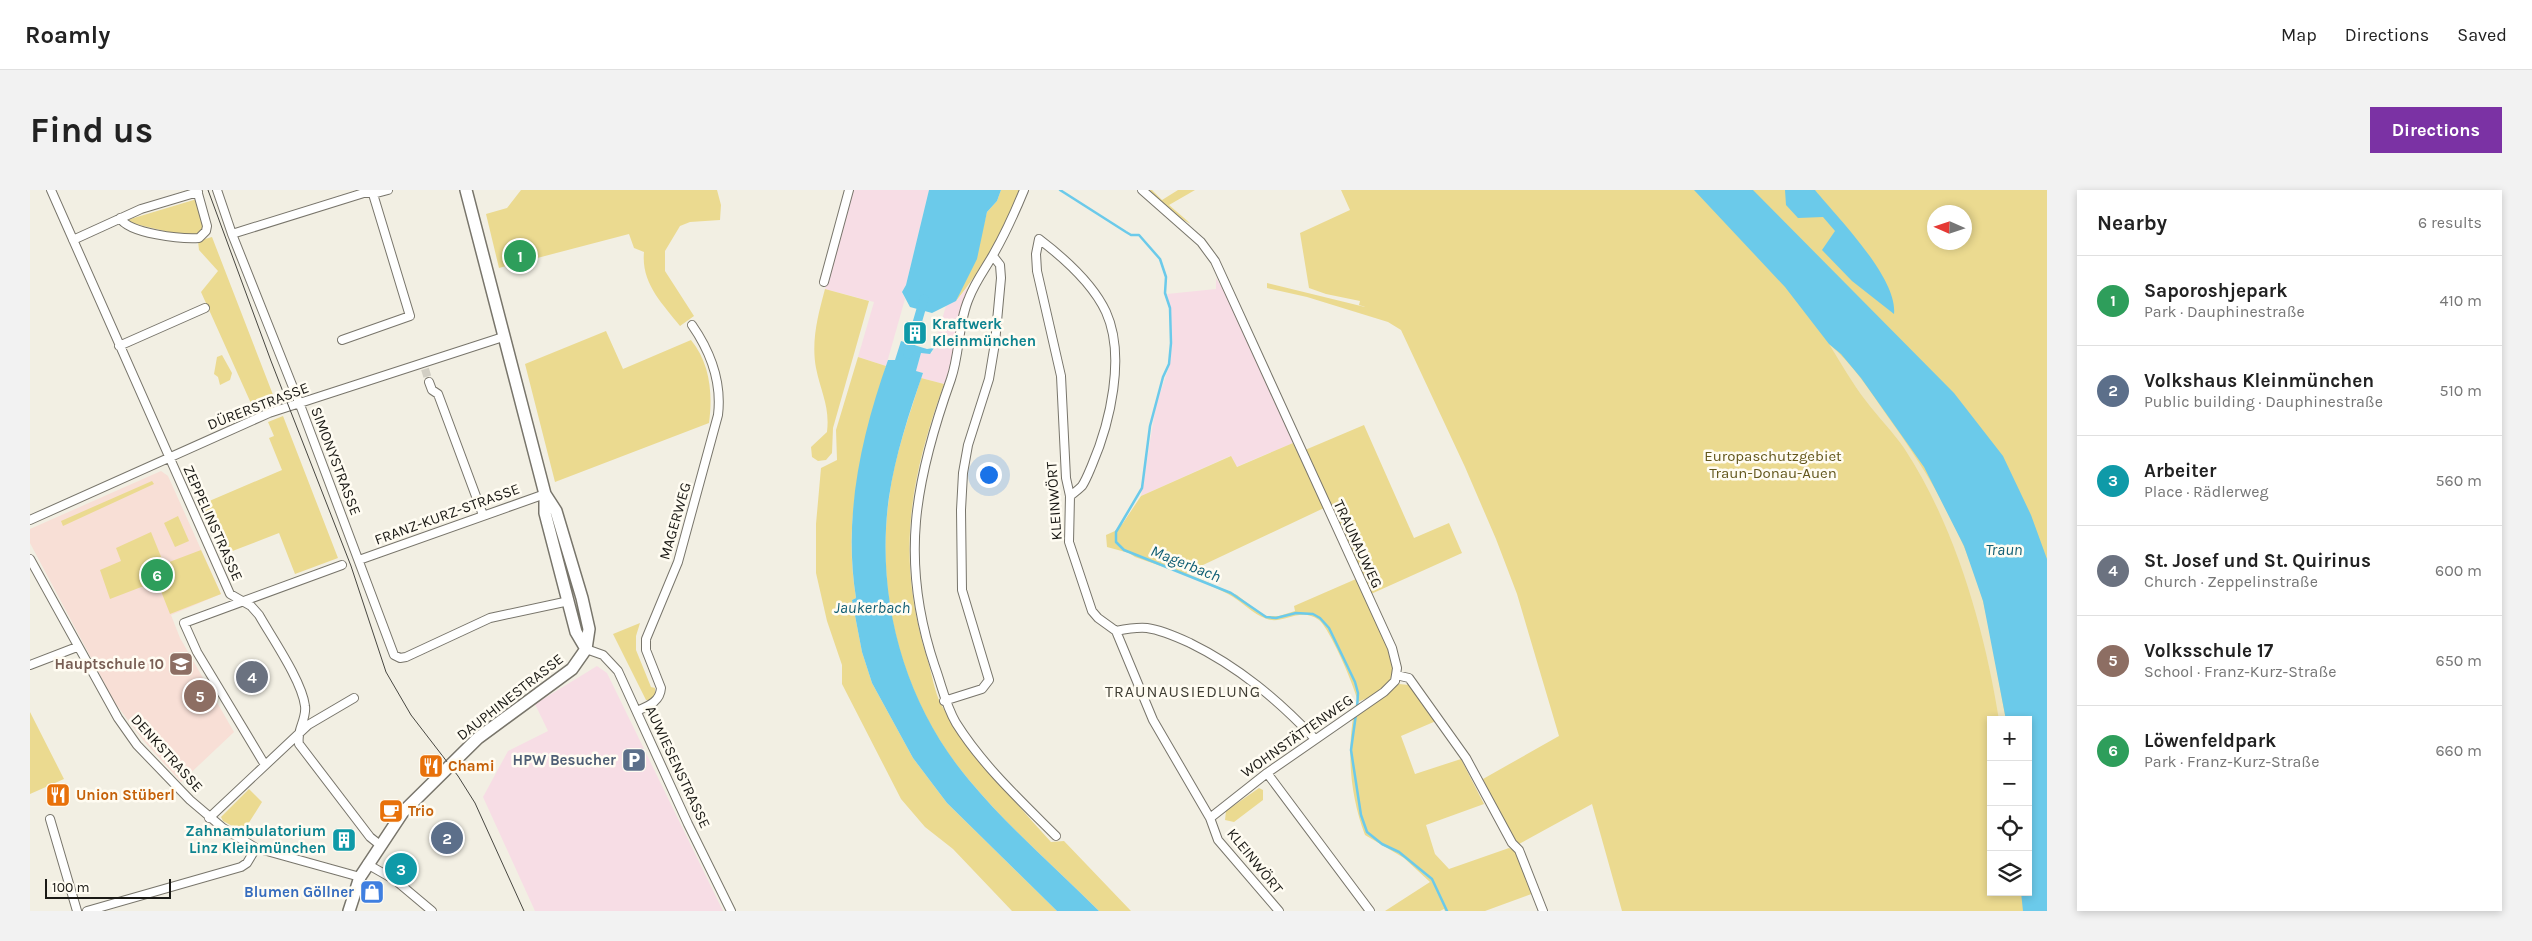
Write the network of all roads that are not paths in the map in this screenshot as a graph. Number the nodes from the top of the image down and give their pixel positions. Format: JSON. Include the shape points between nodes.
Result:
{"nodes":[{"id":1,"x":51,"y":190,"type":"edge"},
{"id":2,"x":217,"y":190,"type":"edge"},
{"id":3,"x":388,"y":190,"type":"edge"},
{"id":4,"x":466,"y":190,"type":"edge"},
{"id":5,"x":849,"y":190,"type":"edge"},
{"id":6,"x":1024,"y":190,"type":"edge"},
{"id":7,"x":1142,"y":190,"type":"edge"},
{"id":8,"x":198,"y":191,"type":"edge"},
{"id":9,"x":369,"y":192,"type":"edge"},
{"id":10,"x":120,"y":218,"type":"junction"},
{"id":11,"x":232,"y":234,"type":"junction"},
{"id":12,"x":73,"y":240,"type":"junction"},
{"id":13,"x":993,"y":256,"type":"junction"},
{"id":14,"x":824,"y":282,"type":"dead end"},
{"id":15,"x":205,"y":308,"type":"dead end"},
{"id":16,"x":692,"y":325,"type":"dead end"},
{"id":17,"x":503,"y":337,"type":"junction"},
{"id":18,"x":342,"y":340,"type":"dead end"},
{"id":19,"x":120,"y":346,"type":"junction"},
{"id":20,"x":429,"y":382,"type":"tunnel mouth"},
{"id":21,"x":299,"y":403,"type":"junction"},
{"id":22,"x":168,"y":458,"type":"junction"},
{"id":23,"x":545,"y":494,"type":"junction"},
{"id":24,"x":1070,"y":496,"type":"junction"},
{"id":25,"x":483,"y":515,"type":"junction"},
{"id":26,"x":30,"y":520,"type":"edge"},
{"id":27,"x":30,"y":559,"type":"edge"},
{"id":28,"x":359,"y":560,"type":"junction"},
{"id":29,"x":342,"y":565,"type":"dead end"},
{"id":30,"x":240,"y":601,"type":"junction"},
{"id":31,"x":569,"y":601,"type":"junction"},
{"id":32,"x":1116,"y":630,"type":"junction"},
{"id":33,"x":77,"y":647,"type":"junction"},
{"id":34,"x":586,"y":649,"type":"junction"},
{"id":35,"x":30,"y":665,"type":"edge"},
{"id":36,"x":1396,"y":675,"type":"junction"},
{"id":37,"x":354,"y":698,"type":"dead end"},
{"id":38,"x":944,"y":701,"type":"junction"},
{"id":39,"x":637,"y":711,"type":"junction"},
{"id":40,"x":300,"y":732,"type":"junction"},
{"id":41,"x":1315,"y":739,"type":"junction"},
{"id":42,"x":265,"y":765,"type":"junction"},
{"id":43,"x":1267,"y":773,"type":"junction"},
{"id":44,"x":209,"y":818,"type":"junction"},
{"id":45,"x":1210,"y":818,"type":"junction"},
{"id":46,"x":50,"y":819,"type":"dead end"},
{"id":47,"x":1056,"y":836,"type":"dead end"},
{"id":48,"x":380,"y":845,"type":"junction"},
{"id":49,"x":256,"y":848,"type":"junction"},
{"id":50,"x":368,"y":864,"type":"junction"},
{"id":51,"x":360,"y":878,"type":"junction"},
{"id":52,"x":77,"y":911,"type":"edge"},
{"id":53,"x":87,"y":911,"type":"edge"},
{"id":54,"x":348,"y":911,"type":"edge"},
{"id":55,"x":432,"y":911,"type":"edge"},
{"id":56,"x":731,"y":911,"type":"edge"},
{"id":57,"x":1279,"y":911,"type":"edge"},
{"id":58,"x":1370,"y":911,"type":"edge"},
{"id":59,"x":1543,"y":911,"type":"edge"}],
"edges":[{"from":1,"to":12,"type":"street","name":"ZEPPELINSTRASSE"},
{"from":2,"to":11,"type":"street","name":"SIMONYSTRASSE"},
{"from":3,"to":9,"type":"street"},
{"from":4,"to":17,"type":"main road"},
{"from":5,"to":14,"type":"street"},
{"from":6,"to":13,"type":"street"},
{"from":7,"to":36,"type":"street","name":"TRAUNAUWEG","via":[[1200,242],[1215,261],[1392,648]]},
{"from":8,"to":10,"type":"street"},
{"from":8,"to":10,"type":"street","via":[[207,226],[199,238],[139,229],[126,225]]},
{"from":9,"to":11,"type":"street"},
{"from":9,"to":18,"type":"street","via":[[410,316]]},
{"from":10,"to":12,"type":"street"},
{"from":11,"to":21,"type":"street","name":"SIMONYSTRASSE"},
{"from":12,"to":19,"type":"street","name":"ZEPPELINSTRASSE"},
{"from":13,"to":38,"type":"street","via":[[967,300],[959,354],[927,452],[915,521],[916,592]]},
{"from":13,"to":38,"type":"street","via":[[1000,265],[1001,278],[995,343],[990,374],[968,445],[961,510],[962,590],[988,680],[982,689]]},
{"from":15,"to":19,"type":"street"},
{"from":16,"to":39,"type":"street","name":"MAGERWEG","via":[[702,339],[714,368],[718,415],[678,562],[646,639],[646,650],[661,688],[660,694],[653,703]]},
{"from":17,"to":21,"type":"street","name":"DÜRERSTRASSE","via":[[423,366]]},
{"from":17,"to":23,"type":"main road"},
{"from":19,"to":22,"type":"street","name":"ZEPPELINSTRASSE"},
{"from":20,"to":25,"type":"street","via":[[438,394]]},
{"from":21,"to":22,"type":"street","name":"DÜRERSTRASSE"},
{"from":21,"to":28,"type":"street","name":"SIMONYSTRASSE"},
{"from":22,"to":26,"type":"street","name":"DÜRERSTRASSE"},
{"from":22,"to":30,"type":"street","name":"ZEPPELINSTRASSE","via":[[230,594]]},
{"from":23,"to":25,"type":"street","name":"FRANZ-KURZ-STRASSE"},
{"from":23,"to":31,"type":"main road","via":[[545,513]]},
{"from":23,"to":34,"type":"main road","via":[[556,511],[582,598],[589,629]]},
{"from":24,"to":24,"type":"street","name":"KLEINWÖRT","via":[[1066,478],[1061,376],[1037,271],[1036,254],[1040,239],[1096,294],[1112,327],[1114,339],[1113,395],[1105,425],[1088,474],[1082,486]]},
{"from":24,"to":32,"type":"street","name":"KLEINWÖRT","via":[[1069,542],[1092,611]]},
{"from":25,"to":28,"type":"street","name":"FRANZ-KURZ-STRASSE"},
{"from":27,"to":33,"type":"street","name":"DENKSTRASSE"},
{"from":28,"to":31,"type":"street","name":"SIMONYSTRASSE","via":[[396,657],[406,657],[498,615]]},
{"from":29,"to":30,"type":"street"},
{"from":30,"to":40,"type":"street","name":"ZEPPELINSTRASSE","via":[[259,615],[301,691],[305,713]]},
{"from":30,"to":42,"type":"street","via":[[184,623],[197,652]]},
{"from":31,"to":34,"type":"main road","via":[[576,632]]},
{"from":32,"to":41,"type":"street","via":[[1153,629],[1212,654],[1268,692]]},
{"from":32,"to":45,"type":"street","name":"KLEINWÖRT","via":[[1153,720]]},
{"from":33,"to":35,"type":"street"},
{"from":33,"to":44,"type":"street","name":"DENKSTRASSE","via":[[137,745]]},
{"from":34,"to":39,"type":"street","name":"AUWIESENSTRASSE","via":[[603,655],[612,663]]},
{"from":34,"to":48,"type":"main road","name":"DAUPHINESTRASSE","via":[[572,668],[468,747],[403,812]]},
{"from":36,"to":41,"type":"street","name":"WOHNSTÄTTENWEG","via":[[1389,687]]},
{"from":36,"to":59,"type":"street","via":[[1409,678],[1466,758],[1512,844],[1519,850]]},
{"from":37,"to":40,"type":"street","via":[[318,717]]},
{"from":38,"to":47,"type":"street","via":[[978,753]]},
{"from":39,"to":56,"type":"street","name":"AUWIESENSTRASSE"},
{"from":40,"to":42,"type":"street"},
{"from":40,"to":48,"type":"street","name":"ZEPPELINSTRASSE","via":[[299,744],[370,838]]},
{"from":41,"to":43,"type":"street","name":"WOHNSTÄTTENWEG"},
{"from":42,"to":44,"type":"street"},
{"from":43,"to":45,"type":"street","name":"WOHNSTÄTTENWEG"},
{"from":43,"to":58,"type":"street"},
{"from":44,"to":49,"type":"street","name":"DENKSTRASSE"},
{"from":45,"to":57,"type":"street","name":"KLEINWÖRT","via":[[1218,840]]},
{"from":46,"to":52,"type":"street"},
{"from":48,"to":50,"type":"main road","name":"DAUPHINESTRASSE"},
{"from":49,"to":51,"type":"street","name":"DENKSTRASSE"},
{"from":49,"to":53,"type":"street","via":[[241,867]]},
{"from":50,"to":51,"type":"main road","name":"DAUPHINESTRASSE"},
{"from":50,"to":55,"type":"street","via":[[395,880]]},
{"from":51,"to":54,"type":"main road","name":"DAUPHINESTRASSE"}]}
